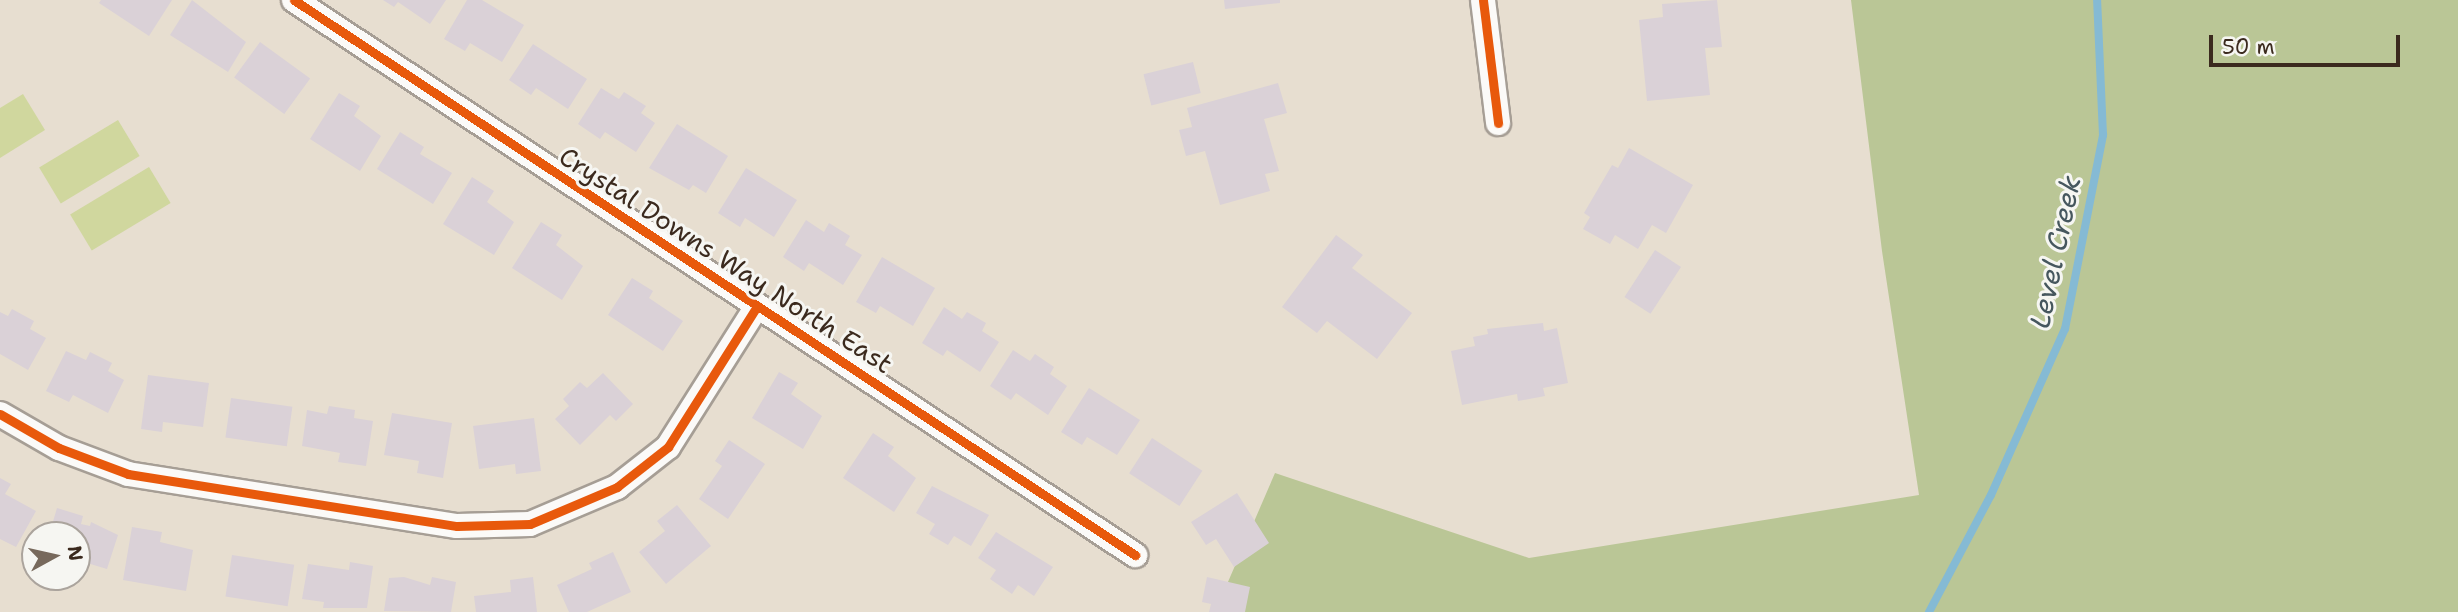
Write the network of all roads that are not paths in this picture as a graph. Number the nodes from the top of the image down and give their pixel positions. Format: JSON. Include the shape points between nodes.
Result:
{"nodes":[{"id":1,"x":294,"y":0,"type":"edge"},
{"id":2,"x":1483,"y":0,"type":"edge"},
{"id":3,"x":1498,"y":123,"type":"dead end"},
{"id":4,"x":757,"y":306,"type":"junction"},
{"id":5,"x":0,"y":414,"type":"edge"},
{"id":6,"x":1135,"y":555,"type":"dead end"}],
"edges":[{"from":1,"to":4,"type":"street","name":"Crystal Downs Way North East"},
{"from":2,"to":3,"type":"street"},
{"from":4,"to":5,"type":"street","via":[[668,447],[617,486],[530,524],[457,526],[128,474],[59,448]]},
{"from":4,"to":6,"type":"street","name":"Crystal Downs Way North East"}]}
